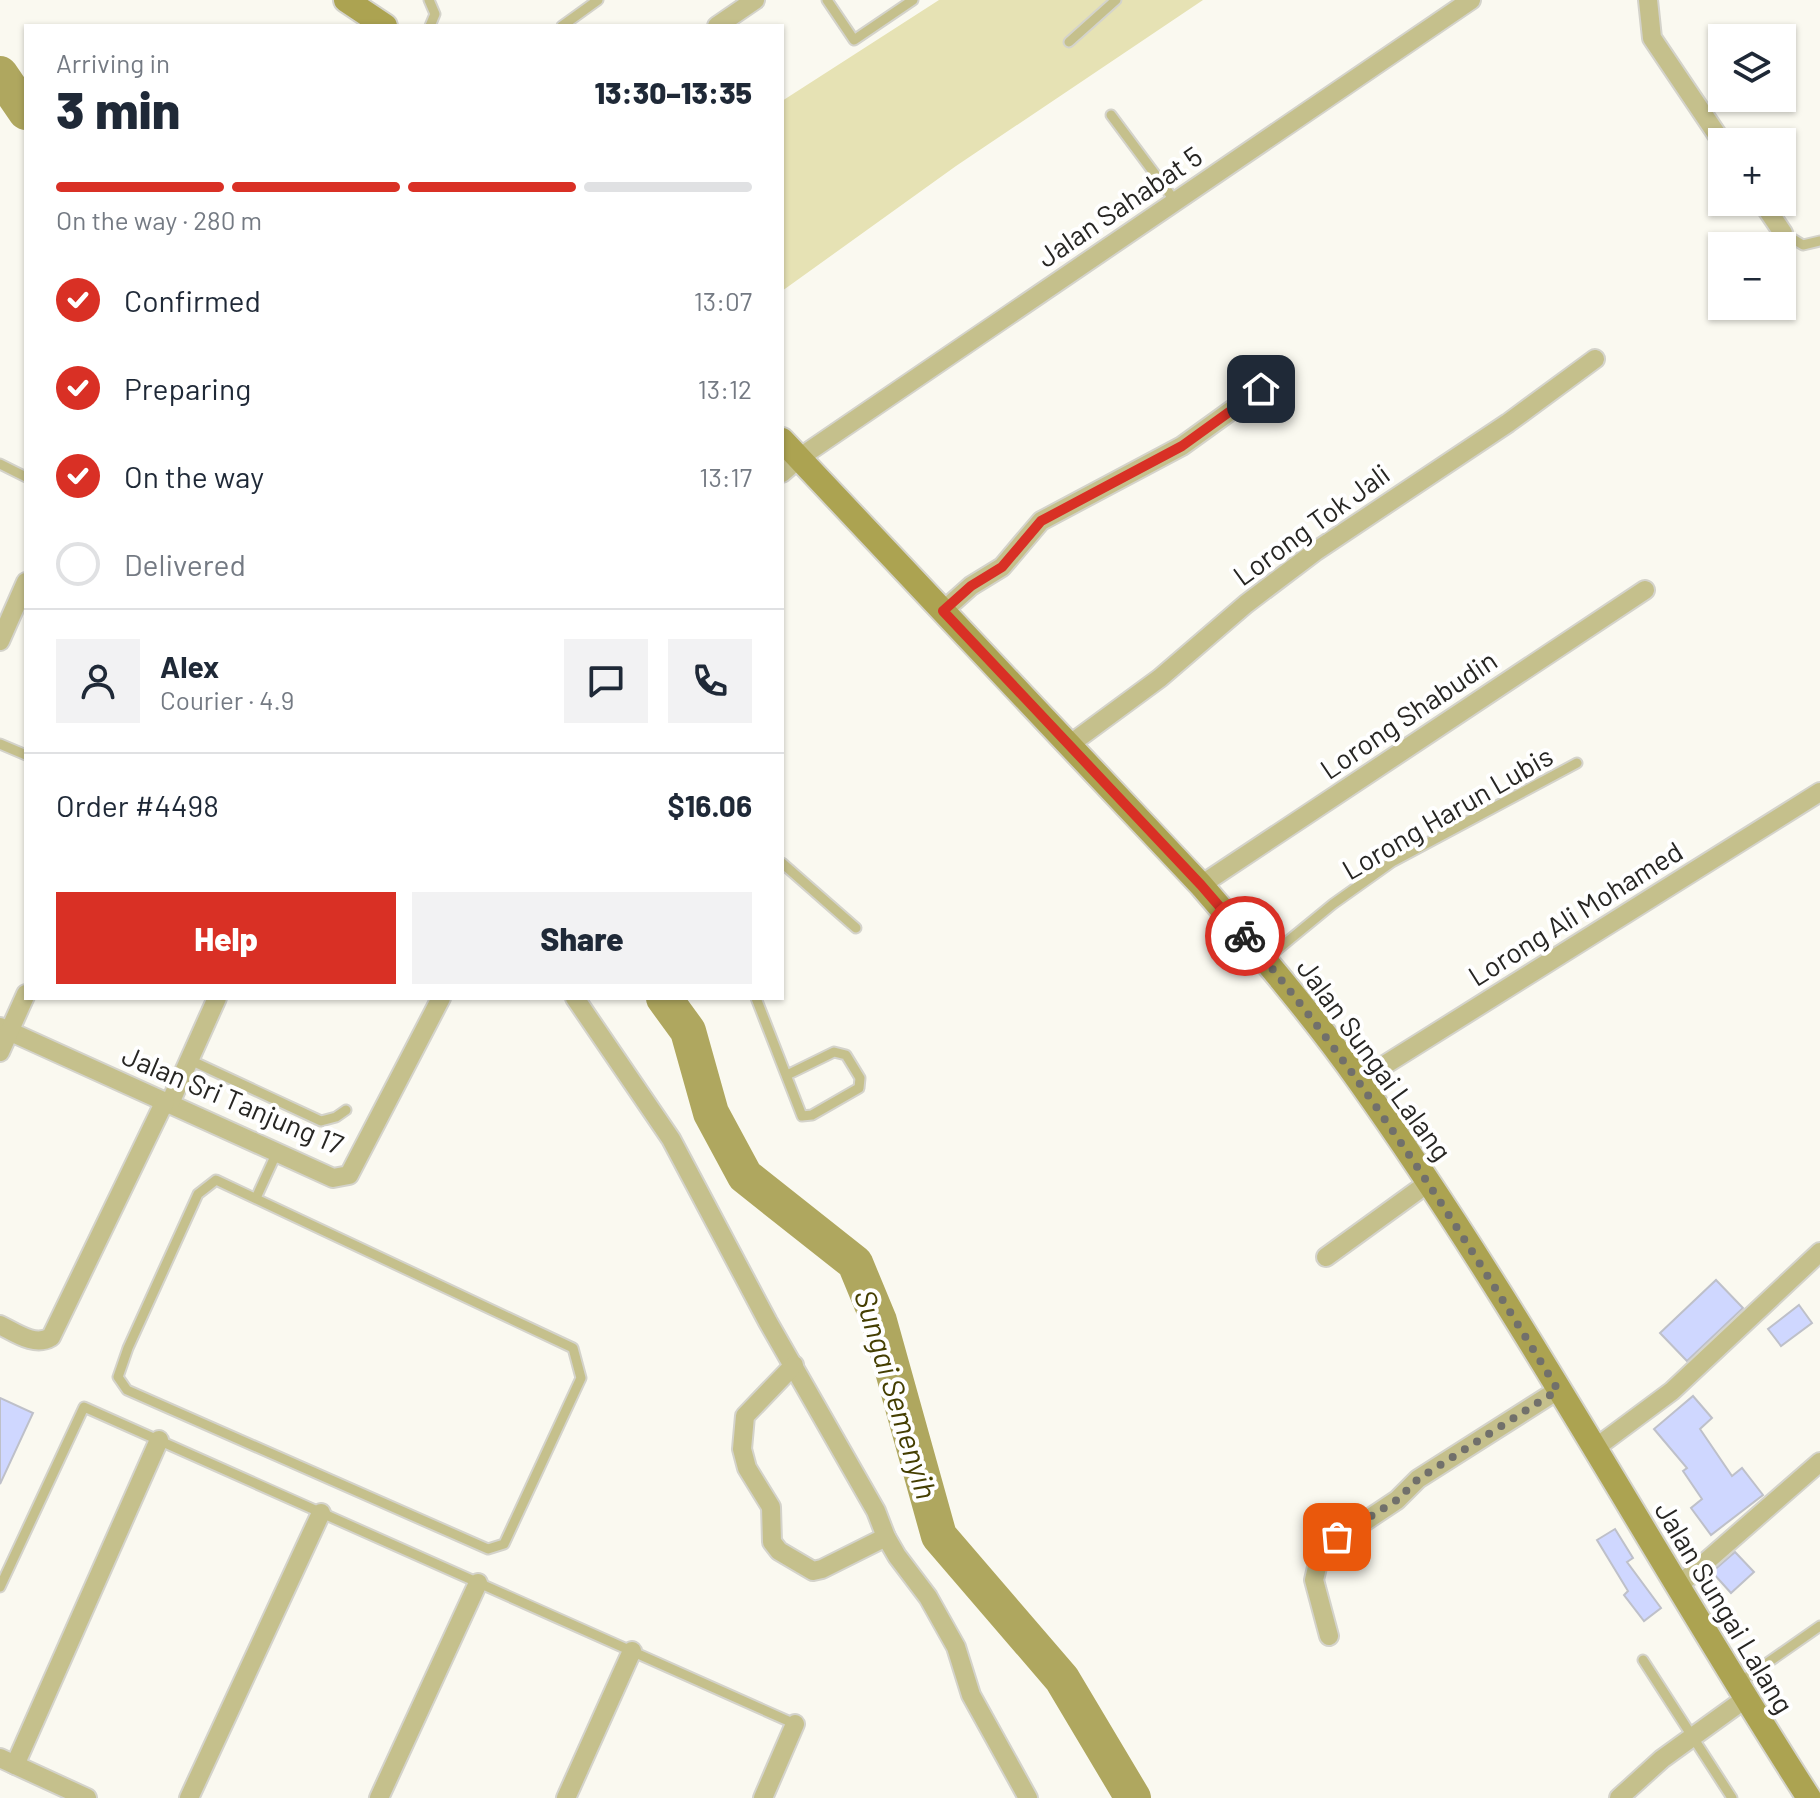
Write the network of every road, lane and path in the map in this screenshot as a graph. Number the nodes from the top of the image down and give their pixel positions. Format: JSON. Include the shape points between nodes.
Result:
{"nodes":[{"id":1,"x":346,"y":0,"type":"edge"},
{"id":2,"x":429,"y":0,"type":"edge"},
{"id":3,"x":598,"y":0,"type":"edge"},
{"id":4,"x":755,"y":0,"type":"edge"},
{"id":5,"x":827,"y":0,"type":"edge"},
{"id":6,"x":913,"y":0,"type":"edge"},
{"id":7,"x":1116,"y":0,"type":"edge"},
{"id":8,"x":1471,"y":0,"type":"edge"},
{"id":9,"x":1648,"y":0,"type":"edge"},
{"id":10,"x":382,"y":24,"type":"edge"},
{"id":11,"x":431,"y":24,"type":"edge"},
{"id":12,"x":565,"y":24,"type":"edge"},
{"id":13,"x":720,"y":24,"type":"edge"},
{"id":14,"x":1069,"y":42,"type":"dead end"},
{"id":15,"x":1111,"y":115,"type":"dead end"},
{"id":16,"x":1713,"y":128,"type":"edge"},
{"id":17,"x":1175,"y":201,"type":"junction"},
{"id":18,"x":1796,"y":241,"type":"edge"},
{"id":19,"x":1820,"y":241,"type":"edge"},
{"id":20,"x":1595,"y":359,"type":"dead end"},
{"id":21,"x":1261,"y":389,"type":"dead end"},
{"id":22,"x":784,"y":446,"type":"edge"},
{"id":23,"x":0,"y":464,"type":"edge"},
{"id":24,"x":790,"y":466,"type":"edge"},
{"id":25,"x":24,"y":476,"type":"edge"},
{"id":26,"x":24,"y":587,"type":"edge"},
{"id":27,"x":1645,"y":590,"type":"dead end"},
{"id":28,"x":943,"y":611,"type":"junction"},
{"id":29,"x":0,"y":641,"type":"edge"},
{"id":30,"x":0,"y":744,"type":"edge"},
{"id":31,"x":1069,"y":745,"type":"junction"},
{"id":32,"x":24,"y":754,"type":"edge"},
{"id":33,"x":1577,"y":763,"type":"dead end"},
{"id":34,"x":1820,"y":792,"type":"edge"},
{"id":35,"x":784,"y":865,"type":"edge"},
{"id":36,"x":1201,"y":885,"type":"junction"},
{"id":37,"x":856,"y":928,"type":"dead end"},
{"id":38,"x":1265,"y":960,"type":"junction"},
{"id":39,"x":24,"y":997,"type":"edge"},
{"id":40,"x":216,"y":1000,"type":"edge"},
{"id":41,"x":440,"y":1000,"type":"edge"},
{"id":42,"x":576,"y":1000,"type":"edge"},
{"id":43,"x":757,"y":1000,"type":"edge"},
{"id":44,"x":5,"y":1029,"type":"edge"},
{"id":45,"x":0,"y":1052,"type":"edge"},
{"id":46,"x":190,"y":1060,"type":"junction"},
{"id":47,"x":787,"y":1075,"type":"junction"},
{"id":48,"x":1359,"y":1081,"type":"junction"},
{"id":49,"x":168,"y":1102,"type":"junction"},
{"id":50,"x":346,"y":1110,"type":"dead end"},
{"id":51,"x":277,"y":1152,"type":"junction"},
{"id":52,"x":1428,"y":1183,"type":"junction"},
{"id":53,"x":256,"y":1198,"type":"junction"},
{"id":54,"x":1820,"y":1252,"type":"edge"},
{"id":55,"x":1326,"y":1257,"type":"dead end"},
{"id":56,"x":0,"y":1325,"type":"edge"},
{"id":57,"x":794,"y":1365,"type":"junction"},
{"id":58,"x":1558,"y":1390,"type":"junction"},
{"id":59,"x":159,"y":1440,"type":"junction"},
{"id":60,"x":1594,"y":1449,"type":"junction"},
{"id":61,"x":1820,"y":1462,"type":"edge"},
{"id":62,"x":321,"y":1513,"type":"junction"},
{"id":63,"x":886,"y":1537,"type":"junction"},
{"id":64,"x":478,"y":1583,"type":"junction"},
{"id":65,"x":0,"y":1587,"type":"edge"},
{"id":66,"x":1677,"y":1587,"type":"junction"},
{"id":67,"x":1820,"y":1626,"type":"edge"},
{"id":68,"x":1329,"y":1636,"type":"dead end"},
{"id":69,"x":632,"y":1651,"type":"junction"},
{"id":70,"x":1643,"y":1660,"type":"dead end"},
{"id":71,"x":1741,"y":1692,"type":"junction"},
{"id":72,"x":795,"y":1724,"type":"joint"},
{"id":73,"x":1693,"y":1737,"type":"junction"},
{"id":74,"x":8,"y":1761,"type":"edge"},
{"id":75,"x":87,"y":1798,"type":"edge"},
{"id":76,"x":189,"y":1798,"type":"edge"},
{"id":77,"x":379,"y":1798,"type":"edge"},
{"id":78,"x":566,"y":1798,"type":"edge"},
{"id":79,"x":763,"y":1798,"type":"edge"},
{"id":80,"x":1028,"y":1798,"type":"edge"},
{"id":81,"x":1619,"y":1798,"type":"edge"},
{"id":82,"x":1732,"y":1798,"type":"edge"},
{"id":83,"x":1809,"y":1798,"type":"edge"}],
"edges":[{"from":1,"to":10,"type":"street"},
{"from":2,"to":11,"type":"lane","via":[[435,14]]},
{"from":3,"to":12,"type":"lane"},
{"from":4,"to":13,"type":"street"},
{"from":5,"to":6,"type":"lane","via":[[854,40]]},
{"from":7,"to":14,"type":"lane"},
{"from":8,"to":17,"type":"street","name":"Jalan Sahabat 5"},
{"from":9,"to":16,"type":"street","via":[[1652,38]]},
{"from":15,"to":17,"type":"lane"},
{"from":17,"to":24,"type":"street","name":"Jalan Sahabat 5"},
{"from":18,"to":19,"type":"lane","via":[[1803,245]]},
{"from":20,"to":31,"type":"street","name":"Lorong Tok Jali","via":[[1316,551]]},
{"from":21,"to":28,"type":"street","via":[[1182,446],[1041,521],[1002,567]]},
{"from":22,"to":24,"type":"street","name":"Jalan Sungai Lalang"},
{"from":23,"to":25,"type":"lane"},
{"from":24,"to":28,"type":"street","name":"Jalan Sungai Lalang"},
{"from":26,"to":29,"type":"street"},
{"from":27,"to":36,"type":"street","name":"Lorong Shabudin"},
{"from":28,"to":31,"type":"street","name":"Jalan Sungai Lalang"},
{"from":30,"to":32,"type":"lane"},
{"from":31,"to":36,"type":"street","name":"Jalan Sungai Lalang"},
{"from":33,"to":38,"type":"lane","name":"Lorong Harun Lubis","via":[[1392,862]]},
{"from":34,"to":48,"type":"street","name":"Lorong Ali Mohamed"},
{"from":35,"to":37,"type":"lane"},
{"from":36,"to":38,"type":"street","name":"Jalan Sungai Lalang"},
{"from":38,"to":48,"type":"street","name":"Jalan Sungai Lalang"},
{"from":39,"to":44,"type":"street"},
{"from":40,"to":46,"type":"street"},
{"from":41,"to":51,"type":"street","name":"Jalan Sri Tanjung 17","via":[[349,1175],[333,1178]]},
{"from":42,"to":57,"type":"street","via":[[671,1139]]},
{"from":43,"to":47,"type":"lane"},
{"from":44,"to":45,"type":"street"},
{"from":44,"to":49,"type":"street","name":"Jalan Sri Tanjung 17"},
{"from":46,"to":49,"type":"street"},
{"from":46,"to":50,"type":"lane","name":"Jalan Sri Tanjung 17","via":[[321,1121]]},
{"from":47,"to":47,"type":"lane","via":[[802,1116],[859,1088],[860,1078],[846,1055],[834,1052]]},
{"from":48,"to":52,"type":"street","name":"Jalan Sungai Lalang"},
{"from":49,"to":51,"type":"street","name":"Jalan Sri Tanjung 17"},
{"from":49,"to":56,"type":"street","via":[[51,1337],[33,1341]]},
{"from":51,"to":53,"type":"lane"},
{"from":52,"to":55,"type":"street"},
{"from":52,"to":58,"type":"street","name":"Jalan Sungai Lalang"},
{"from":53,"to":53,"type":"lane","via":[[573,1348],[581,1378],[504,1544],[488,1549],[127,1390],[118,1377],[128,1348],[198,1194],[216,1180]]},
{"from":54,"to":60,"type":"street","via":[[1672,1391]]},
{"from":57,"to":63,"type":"street"},
{"from":57,"to":63,"type":"street","via":[[745,1416],[742,1449],[747,1468],[771,1507],[772,1542],[813,1571]]},
{"from":58,"to":60,"type":"street","name":"Jalan Sungai Lalang"},
{"from":58,"to":68,"type":"street","via":[[1322,1546],[1314,1580]]},
{"from":59,"to":62,"type":"lane"},
{"from":59,"to":65,"type":"lane","via":[[84,1407]]},
{"from":59,"to":74,"type":"street"},
{"from":60,"to":66,"type":"street","name":"Jalan Sungai Lalang"},
{"from":61,"to":66,"type":"street"},
{"from":62,"to":64,"type":"lane"},
{"from":62,"to":76,"type":"street"},
{"from":63,"to":80,"type":"street","via":[[956,1647],[971,1695]]},
{"from":64,"to":69,"type":"lane"},
{"from":64,"to":77,"type":"street"},
{"from":66,"to":71,"type":"street","name":"Jalan Sungai Lalang"},
{"from":67,"to":71,"type":"lane"},
{"from":69,"to":72,"type":"lane"},
{"from":69,"to":78,"type":"street"},
{"from":70,"to":73,"type":"lane"},
{"from":71,"to":73,"type":"street"},
{"from":71,"to":83,"type":"street","name":"Jalan Sungai Lalang"},
{"from":72,"to":79,"type":"street"},
{"from":73,"to":81,"type":"street"},
{"from":73,"to":82,"type":"lane"},
{"from":74,"to":75,"type":"street"}]}
